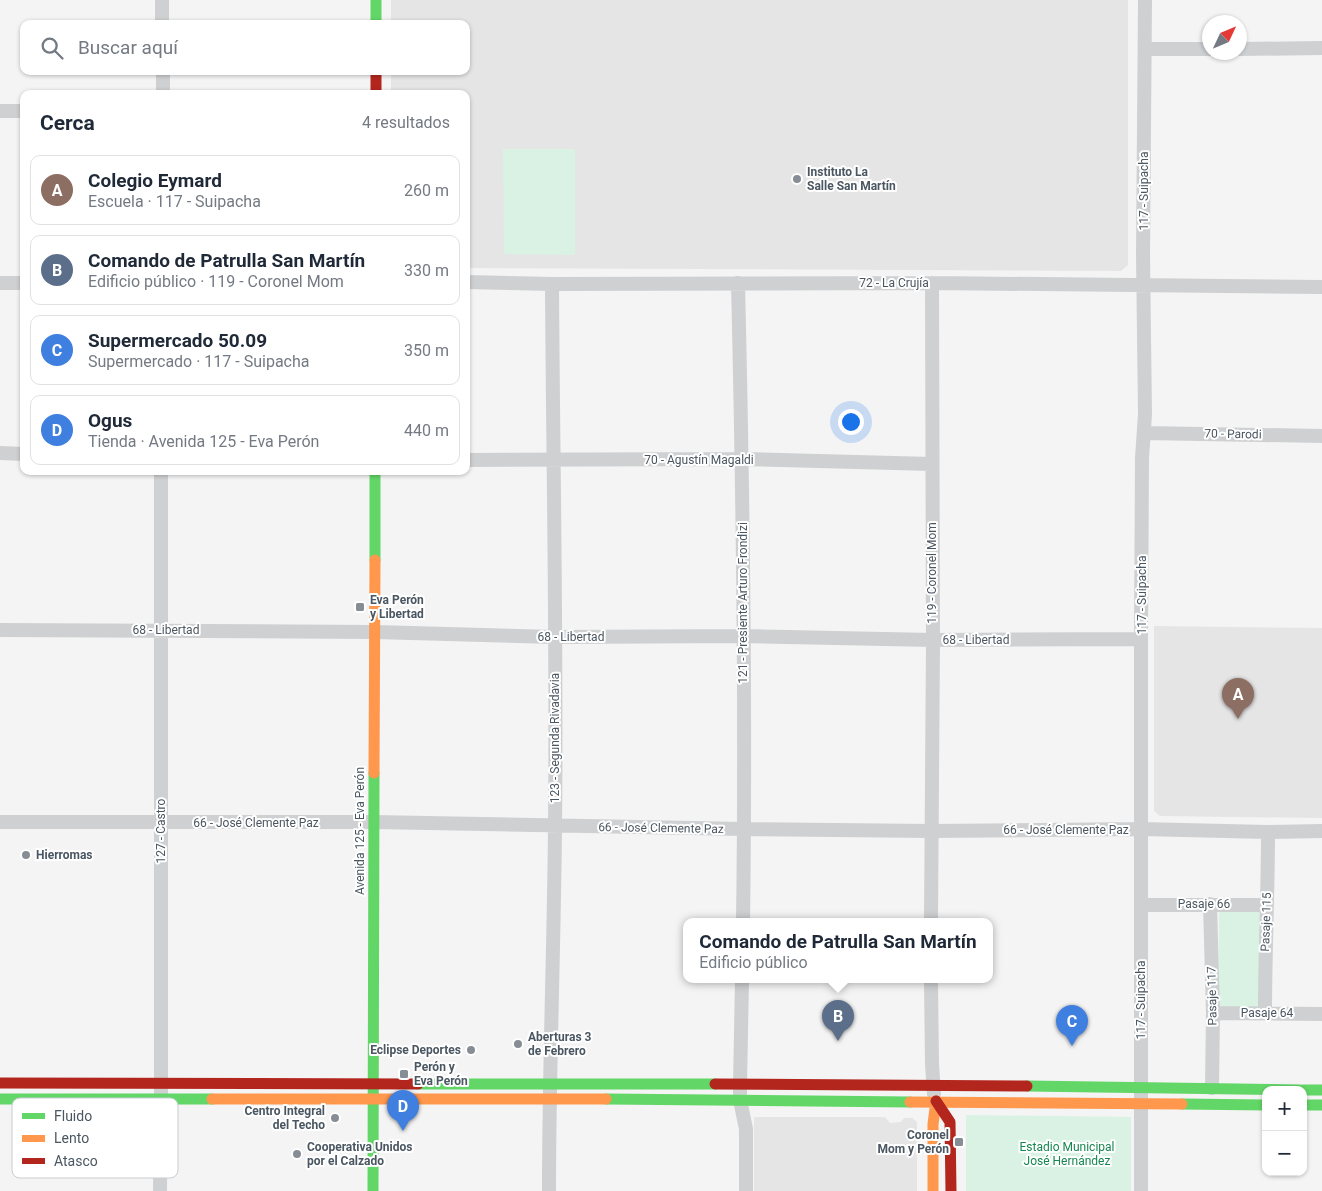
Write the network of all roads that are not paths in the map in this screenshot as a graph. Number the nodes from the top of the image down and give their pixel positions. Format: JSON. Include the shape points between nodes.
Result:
{"nodes":[{"id":1,"x":162,"y":0,"type":"edge"},
{"id":2,"x":376,"y":0,"type":"edge"},
{"id":3,"x":1145,"y":0,"type":"edge"},
{"id":4,"x":162,"y":20,"type":"edge"},
{"id":5,"x":376,"y":20,"type":"edge"},
{"id":6,"x":1322,"y":48,"type":"edge"},
{"id":7,"x":1145,"y":49,"type":"junction"},
{"id":8,"x":1202,"y":49,"type":"edge"},
{"id":9,"x":1247,"y":49,"type":"edge"},
{"id":10,"x":163,"y":75,"type":"edge"},
{"id":11,"x":376,"y":75,"type":"edge"},
{"id":12,"x":163,"y":90,"type":"edge"},
{"id":13,"x":376,"y":90,"type":"edge"},
{"id":14,"x":0,"y":111,"type":"edge"},
{"id":15,"x":20,"y":111,"type":"edge"},
{"id":16,"x":470,"y":282,"type":"edge"},
{"id":17,"x":0,"y":283,"type":"edge"},
{"id":18,"x":20,"y":283,"type":"edge"},
{"id":19,"x":738,"y":283,"type":"junction"},
{"id":20,"x":932,"y":283,"type":"junction"},
{"id":21,"x":552,"y":284,"type":"junction"},
{"id":22,"x":1144,"y":286,"type":"junction"},
{"id":23,"x":1322,"y":288,"type":"edge"},
{"id":24,"x":1144,"y":433,"type":"junction"},
{"id":25,"x":1322,"y":436,"type":"edge"},
{"id":26,"x":0,"y":454,"type":"edge"},
{"id":27,"x":20,"y":454,"type":"edge"},
{"id":28,"x":742,"y":459,"type":"junction"},
{"id":29,"x":470,"y":460,"type":"edge"},
{"id":30,"x":553,"y":460,"type":"junction"},
{"id":31,"x":932,"y":464,"type":"junction"},
{"id":32,"x":161,"y":475,"type":"edge"},
{"id":33,"x":375,"y":475,"type":"edge"},
{"id":34,"x":0,"y":630,"type":"edge"},
{"id":35,"x":161,"y":630,"type":"junction"},
{"id":36,"x":375,"y":632,"type":"junction"},
{"id":37,"x":744,"y":636,"type":"junction"},
{"id":38,"x":555,"y":637,"type":"junction"},
{"id":39,"x":1141,"y":639,"type":"junction"},
{"id":40,"x":932,"y":640,"type":"junction"},
{"id":41,"x":0,"y":822,"type":"edge"},
{"id":42,"x":373,"y":822,"type":"junction"},
{"id":43,"x":160,"y":823,"type":"junction"},
{"id":44,"x":556,"y":826,"type":"junction"},
{"id":45,"x":744,"y":829,"type":"junction"},
{"id":46,"x":1141,"y":829,"type":"junction"},
{"id":47,"x":931,"y":831,"type":"junction"},
{"id":48,"x":1322,"y":831,"type":"edge"},
{"id":49,"x":1268,"y":832,"type":"junction"},
{"id":50,"x":1141,"y":904,"type":"junction"},
{"id":51,"x":1210,"y":904,"type":"junction"},
{"id":52,"x":1268,"y":905,"type":"junction"},
{"id":53,"x":743,"y":918,"type":"edge"},
{"id":54,"x":932,"y":918,"type":"edge"},
{"id":55,"x":742,"y":983,"type":"edge"},
{"id":56,"x":932,"y":983,"type":"edge"},
{"id":57,"x":1212,"y":1013,"type":"junction"},
{"id":58,"x":1265,"y":1013,"type":"junction"},
{"id":59,"x":1322,"y":1014,"type":"edge"},
{"id":60,"x":161,"y":1082,"type":"junction"},
{"id":61,"x":0,"y":1083,"type":"edge"},
{"id":62,"x":550,"y":1083,"type":"junction"},
{"id":63,"x":372,"y":1084,"type":"junction"},
{"id":64,"x":740,"y":1085,"type":"junction"},
{"id":65,"x":933,"y":1086,"type":"junction"},
{"id":66,"x":1141,"y":1087,"type":"junction"},
{"id":67,"x":1212,"y":1088,"type":"junction"},
{"id":68,"x":1262,"y":1089,"type":"edge"},
{"id":69,"x":1307,"y":1090,"type":"edge"},
{"id":70,"x":1322,"y":1090,"type":"edge"},
{"id":71,"x":161,"y":1098,"type":"edge"},
{"id":72,"x":178,"y":1099,"type":"edge"},
{"id":73,"x":549,"y":1099,"type":"junction"},
{"id":74,"x":373,"y":1100,"type":"junction"},
{"id":75,"x":740,"y":1100,"type":"junction"},
{"id":76,"x":936,"y":1101,"type":"junction"},
{"id":77,"x":1141,"y":1103,"type":"junction"},
{"id":78,"x":1262,"y":1105,"type":"edge"},
{"id":79,"x":1307,"y":1105,"type":"edge"},
{"id":80,"x":1322,"y":1105,"type":"edge"},
{"id":81,"x":160,"y":1178,"type":"edge"},
{"id":82,"x":160,"y":1191,"type":"edge"},
{"id":83,"x":373,"y":1191,"type":"edge"},
{"id":84,"x":549,"y":1191,"type":"edge"},
{"id":85,"x":746,"y":1191,"type":"edge"},
{"id":86,"x":933,"y":1191,"type":"edge"},
{"id":87,"x":951,"y":1191,"type":"edge"},
{"id":88,"x":1141,"y":1191,"type":"edge"}],
"edges":[{"from":1,"to":4,"type":"street"},
{"from":2,"to":5,"type":"main road"},
{"from":3,"to":7,"type":"street","name":"117 - Suipacha"},
{"from":6,"to":9,"type":"street"},
{"from":7,"to":8,"type":"street"},
{"from":7,"to":22,"type":"street","name":"117 - Suipacha"},
{"from":10,"to":12,"type":"street"},
{"from":11,"to":13,"type":"main road"},
{"from":14,"to":15,"type":"street"},
{"from":16,"to":21,"type":"street","name":"72 - La Crujía"},
{"from":17,"to":18,"type":"street"},
{"from":19,"to":20,"type":"street","name":"72 - La Crujía"},
{"from":19,"to":21,"type":"street","name":"72 - La Crujía"},
{"from":19,"to":28,"type":"street","name":"121 - Presiente Arturo Frondizi"},
{"from":20,"to":22,"type":"street","name":"72 - La Crujía"},
{"from":20,"to":31,"type":"street","name":"119 - Coronel Mom"},
{"from":21,"to":30,"type":"street","name":"123 - Segunda Rivadavia"},
{"from":22,"to":23,"type":"street","name":"72 - La Crujía"},
{"from":22,"to":24,"type":"street","name":"117 - Suipacha"},
{"from":24,"to":25,"type":"street","name":"70 - Parodi"},
{"from":24,"to":39,"type":"street","name":"117 - Suipacha"},
{"from":26,"to":27,"type":"street"},
{"from":28,"to":30,"type":"street","name":"70 - Agustín Magaldi"},
{"from":28,"to":31,"type":"street","name":"70 - Agustín Magaldi"},
{"from":28,"to":37,"type":"street","name":"121 - Presiente Arturo Frondizi"},
{"from":29,"to":30,"type":"street","name":"70 - Agustín Magaldi"},
{"from":30,"to":38,"type":"street","name":"123 - Segunda Rivadavia"},
{"from":31,"to":40,"type":"street","name":"119 - Coronel Mom"},
{"from":32,"to":35,"type":"street","name":"127 - Castro"},
{"from":33,"to":36,"type":"main road","name":"Avenida 125 - Eva Perón"},
{"from":34,"to":35,"type":"street","name":"68 - Libertad"},
{"from":35,"to":36,"type":"street","name":"68 - Libertad"},
{"from":35,"to":43,"type":"street","name":"127 - Castro"},
{"from":36,"to":38,"type":"street","name":"68 - Libertad"},
{"from":36,"to":42,"type":"main road","name":"Avenida 125 - Eva Perón"},
{"from":37,"to":38,"type":"street","name":"68 - Libertad"},
{"from":37,"to":40,"type":"street","name":"68 - Libertad"},
{"from":37,"to":45,"type":"street","name":"121 - Presiente Arturo Frondizi"},
{"from":38,"to":44,"type":"street","name":"123 - Segunda Rivadavia"},
{"from":39,"to":40,"type":"street","name":"68 - Libertad"},
{"from":39,"to":46,"type":"street","name":"117 - Suipacha"},
{"from":40,"to":47,"type":"street","name":"119 - Coronel Mom"},
{"from":41,"to":43,"type":"street","name":"66 - José Clemente Paz"},
{"from":42,"to":43,"type":"street","name":"66 - José Clemente Paz"},
{"from":42,"to":44,"type":"street","name":"66 - José Clemente Paz"},
{"from":42,"to":63,"type":"main road","name":"Avenida 125 - Eva Perón"},
{"from":43,"to":60,"type":"street","name":"127 - Castro"},
{"from":44,"to":45,"type":"street","name":"66 - José Clemente Paz"},
{"from":44,"to":62,"type":"street","name":"123 - Segunda Rivadavia"},
{"from":45,"to":47,"type":"street","name":"66 - José Clemente Paz"},
{"from":45,"to":53,"type":"street","name":"121 - Presiente Arturo Frondizi"},
{"from":46,"to":47,"type":"street","name":"66 - José Clemente Paz"},
{"from":46,"to":49,"type":"street","name":"66 - José Clemente Paz"},
{"from":46,"to":50,"type":"street","name":"117 - Suipacha"},
{"from":47,"to":54,"type":"street","name":"119 - Coronel Mom"},
{"from":48,"to":49,"type":"street","name":"66 - José Clemente Paz"},
{"from":49,"to":52,"type":"street","name":"Pasaje 115"},
{"from":50,"to":51,"type":"street","name":"Pasaje 66"},
{"from":50,"to":66,"type":"street","name":"117 - Suipacha"},
{"from":51,"to":52,"type":"street","name":"Pasaje 66"},
{"from":51,"to":57,"type":"street","name":"Pasaje 117"},
{"from":52,"to":58,"type":"street","name":"Pasaje 115"},
{"from":55,"to":64,"type":"street"},
{"from":56,"to":65,"type":"street"},
{"from":57,"to":58,"type":"street","name":"Pasaje 64"},
{"from":57,"to":67,"type":"street","name":"Pasaje 117"},
{"from":58,"to":59,"type":"street","name":"Pasaje 64"},
{"from":60,"to":61,"type":"main road"},
{"from":60,"to":63,"type":"main road"},
{"from":60,"to":71,"type":"street","name":"127 - Castro"},
{"from":62,"to":63,"type":"main road"},
{"from":62,"to":64,"type":"main road"},
{"from":62,"to":73,"type":"street","name":"123 - Segunda Rivadavia"},
{"from":63,"to":74,"type":"main road","name":"Avenida 125 - Eva Perón"},
{"from":64,"to":65,"type":"main road"},
{"from":64,"to":75,"type":"street"},
{"from":65,"to":66,"type":"main road"},
{"from":65,"to":76,"type":"street"},
{"from":66,"to":67,"type":"main road"},
{"from":66,"to":77,"type":"street","name":"117 - Suipacha"},
{"from":67,"to":68,"type":"main road"},
{"from":69,"to":70,"type":"main road"},
{"from":72,"to":74,"type":"main road"},
{"from":73,"to":74,"type":"main road"},
{"from":73,"to":75,"type":"main road"},
{"from":73,"to":84,"type":"street","name":"123 - Segunda Rivadavia"},
{"from":74,"to":83,"type":"main road","name":"Avenida 125 - Eva Perón"},
{"from":75,"to":76,"type":"main road"},
{"from":75,"to":85,"type":"street","via":[[746,1129]]},
{"from":76,"to":77,"type":"main road"},
{"from":76,"to":86,"type":"main road"},
{"from":76,"to":87,"type":"main road","via":[[950,1122]]},
{"from":77,"to":78,"type":"main road"},
{"from":77,"to":88,"type":"street","name":"117 - Suipacha"},
{"from":79,"to":80,"type":"main road"},
{"from":81,"to":82,"type":"street","name":"127 - Castro"}]}
